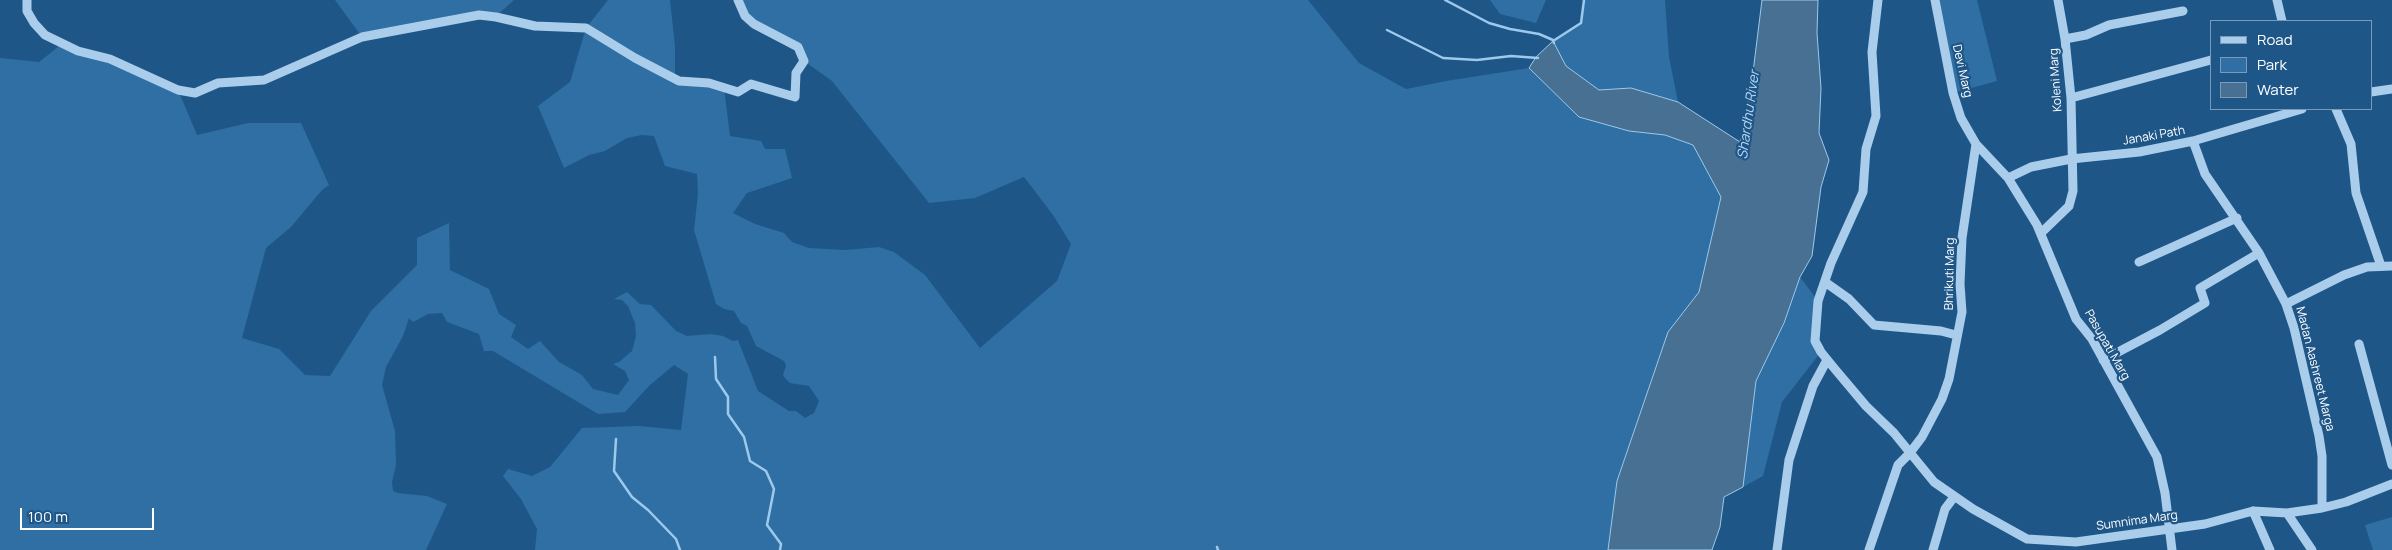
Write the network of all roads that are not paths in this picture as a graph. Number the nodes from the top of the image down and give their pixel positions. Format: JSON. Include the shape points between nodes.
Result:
{"nodes":[{"id":1,"x":27,"y":0,"type":"edge"},
{"id":2,"x":738,"y":0,"type":"edge"},
{"id":3,"x":1878,"y":0,"type":"edge"},
{"id":4,"x":1935,"y":0,"type":"edge"},
{"id":5,"x":2058,"y":0,"type":"edge"},
{"id":6,"x":2277,"y":0,"type":"edge"},
{"id":7,"x":2183,"y":11,"type":"dead end"},
{"id":8,"x":2282,"y":20,"type":"edge"},
{"id":9,"x":2065,"y":39,"type":"junction"},
{"id":10,"x":2210,"y":60,"type":"edge"},
{"id":11,"x":2392,"y":89,"type":"edge"},
{"id":12,"x":2372,"y":92,"type":"edge"},
{"id":13,"x":2071,"y":98,"type":"junction"},
{"id":14,"x":2299,"y":110,"type":"edge"},
{"id":15,"x":2336,"y":110,"type":"edge"},
{"id":16,"x":2193,"y":141,"type":"junction"},
{"id":17,"x":1976,"y":144,"type":"junction"},
{"id":18,"x":2071,"y":159,"type":"junction"},
{"id":19,"x":2008,"y":178,"type":"junction"},
{"id":20,"x":2237,"y":218,"type":"junction"},
{"id":21,"x":2041,"y":233,"type":"junction"},
{"id":22,"x":2259,"y":253,"type":"junction"},
{"id":23,"x":2139,"y":262,"type":"dead end"},
{"id":24,"x":2380,"y":266,"type":"junction"},
{"id":25,"x":2392,"y":266,"type":"edge"},
{"id":26,"x":1825,"y":282,"type":"junction"},
{"id":27,"x":2286,"y":304,"type":"junction"},
{"id":28,"x":1956,"y":335,"type":"junction"},
{"id":29,"x":2359,"y":344,"type":"dead end"},
{"id":30,"x":1827,"y":360,"type":"junction"},
{"id":31,"x":2103,"y":360,"type":"junction"},
{"id":32,"x":1910,"y":454,"type":"junction"},
{"id":33,"x":2392,"y":465,"type":"edge"},
{"id":34,"x":2392,"y":484,"type":"edge"},
{"id":35,"x":1954,"y":497,"type":"junction"},
{"id":36,"x":2322,"y":508,"type":"junction"},
{"id":37,"x":2253,"y":511,"type":"junction"},
{"id":38,"x":2287,"y":512,"type":"junction"},
{"id":39,"x":2169,"y":529,"type":"junction"},
{"id":40,"x":1777,"y":550,"type":"edge"},
{"id":41,"x":1869,"y":550,"type":"edge"},
{"id":42,"x":1933,"y":550,"type":"edge"},
{"id":43,"x":2172,"y":550,"type":"edge"},
{"id":44,"x":2270,"y":550,"type":"edge"},
{"id":45,"x":2312,"y":550,"type":"edge"}],
"edges":[{"from":1,"to":2,"type":"street","via":[[27,10],[34,24],[45,35],[78,51],[110,59],[178,90],[195,93],[218,83],[264,80],[362,38],[479,15],[535,26],[586,28],[679,81],[709,83],[738,92],[751,84],[796,97],[796,73],[804,61],[798,47],[754,24],[745,16]]},
{"from":3,"to":26,"type":"street","name":"Sumnima Marg","via":[[1872,52],[1876,116],[1866,149],[1863,192]]},
{"from":4,"to":17,"type":"street","name":"Devi Marg","via":[[1952,93],[1961,118]]},
{"from":5,"to":9,"type":"street","name":"Koleni Marg"},
{"from":6,"to":8,"type":"street"},
{"from":7,"to":9,"type":"street","via":[[2109,25]]},
{"from":9,"to":13,"type":"street","name":"Koleni Marg"},
{"from":10,"to":13,"type":"street"},
{"from":11,"to":12,"type":"street"},
{"from":13,"to":18,"type":"street","name":"Koleni Marg"},
{"from":14,"to":16,"type":"street","name":"Janaki Path"},
{"from":15,"to":24,"type":"street","via":[[2351,144],[2356,193]]},
{"from":16,"to":18,"type":"street","name":"Janaki Path","via":[[2139,152]]},
{"from":16,"to":20,"type":"street","name":"Madan Aashreet Marga","via":[[2205,174]]},
{"from":17,"to":19,"type":"street","name":"Devi Marg"},
{"from":17,"to":28,"type":"street","name":"Bhrikuti Marg","via":[[1962,238],[1962,312]]},
{"from":18,"to":19,"type":"street","name":"Janaki Path","via":[[2031,167]]},
{"from":18,"to":21,"type":"street","name":"Koleni Marg","via":[[2073,191],[2069,206]]},
{"from":19,"to":21,"type":"street","name":"Pasupati Marg"},
{"from":20,"to":22,"type":"street","name":"Madan Aashreet Marga"},
{"from":20,"to":23,"type":"street"},
{"from":21,"to":31,"type":"street","name":"Pasupati Marg","via":[[2076,319]]},
{"from":22,"to":27,"type":"street","name":"Madan Aashreet Marga"},
{"from":22,"to":31,"type":"street","via":[[2200,288],[2205,302]]},
{"from":24,"to":25,"type":"street"},
{"from":24,"to":27,"type":"street","via":[[2344,275]]},
{"from":26,"to":28,"type":"street","via":[[1849,299],[1874,325]]},
{"from":26,"to":30,"type":"street","name":"Sumnima Marg","via":[[1818,301],[1815,341]]},
{"from":27,"to":36,"type":"street","name":"Madan Aashreet Marga","via":[[2320,436]]},
{"from":28,"to":32,"type":"street","name":"Bhrikuti Marg","via":[[1942,399]]},
{"from":29,"to":33,"type":"street"},
{"from":30,"to":32,"type":"street","name":"Sumnima Marg"},
{"from":30,"to":40,"type":"street","via":[[1813,386],[1789,460]]},
{"from":31,"to":39,"type":"street","name":"Pasupati Marg","via":[[2157,457]]},
{"from":32,"to":35,"type":"street","name":"Sumnima Marg","via":[[1934,482]]},
{"from":32,"to":41,"type":"street","name":"Bhrikuti Marg","via":[[1898,465]]},
{"from":34,"to":36,"type":"street","name":"Sumnima Marg"},
{"from":35,"to":39,"type":"street","name":"Sumnima Marg","via":[[2027,539],[2076,542]]},
{"from":35,"to":42,"type":"street","via":[[1945,509]]},
{"from":36,"to":38,"type":"street","name":"Sumnima Marg"},
{"from":37,"to":38,"type":"street","name":"Sumnima Marg"},
{"from":37,"to":39,"type":"street","name":"Sumnima Marg","via":[[2205,524]]},
{"from":37,"to":44,"type":"street"},
{"from":38,"to":45,"type":"street"},
{"from":39,"to":43,"type":"street","name":"Pasupati Marg"}]}
